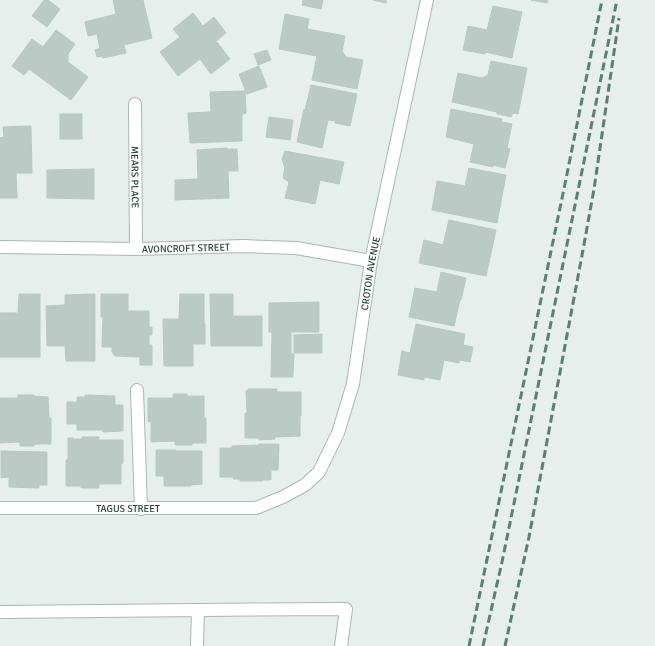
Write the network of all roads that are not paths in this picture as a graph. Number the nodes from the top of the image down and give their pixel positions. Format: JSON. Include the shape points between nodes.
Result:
{"nodes":[{"id":1,"x":427,"y":0,"type":"edge"},
{"id":2,"x":135,"y":104,"type":"dead end"},
{"id":3,"x":0,"y":247,"type":"edge"},
{"id":4,"x":136,"y":249,"type":"junction"},
{"id":5,"x":371,"y":261,"type":"junction"},
{"id":6,"x":137,"y":390,"type":"dead end"},
{"id":7,"x":0,"y":508,"type":"edge"},
{"id":8,"x":256,"y":508,"type":"joint"},
{"id":9,"x":141,"y":509,"type":"junction"},
{"id":10,"x":198,"y":610,"type":"junction"},
{"id":11,"x":0,"y":612,"type":"edge"},
{"id":12,"x":197,"y":646,"type":"edge"},
{"id":13,"x":341,"y":646,"type":"edge"}],
"edges":[{"from":1,"to":5,"type":"street","name":"CROTON AVENUE"},
{"from":2,"to":4,"type":"street","name":"MEARS PLACE"},
{"from":3,"to":4,"type":"street","name":"AVONCROFT STREET"},
{"from":4,"to":5,"type":"street","name":"AVONCROFT STREET","via":[[244,246],[289,248]]},
{"from":5,"to":8,"type":"street","name":"CROTON AVENUE","via":[[353,384],[338,433],[319,472],[305,485]]},
{"from":6,"to":9,"type":"street"},
{"from":7,"to":9,"type":"street","name":"TAGUS STREET"},
{"from":8,"to":9,"type":"street","name":"TAGUS STREET"},
{"from":10,"to":11,"type":"street"},
{"from":10,"to":12,"type":"street"},
{"from":10,"to":13,"type":"street","via":[[346,609]]}]}
